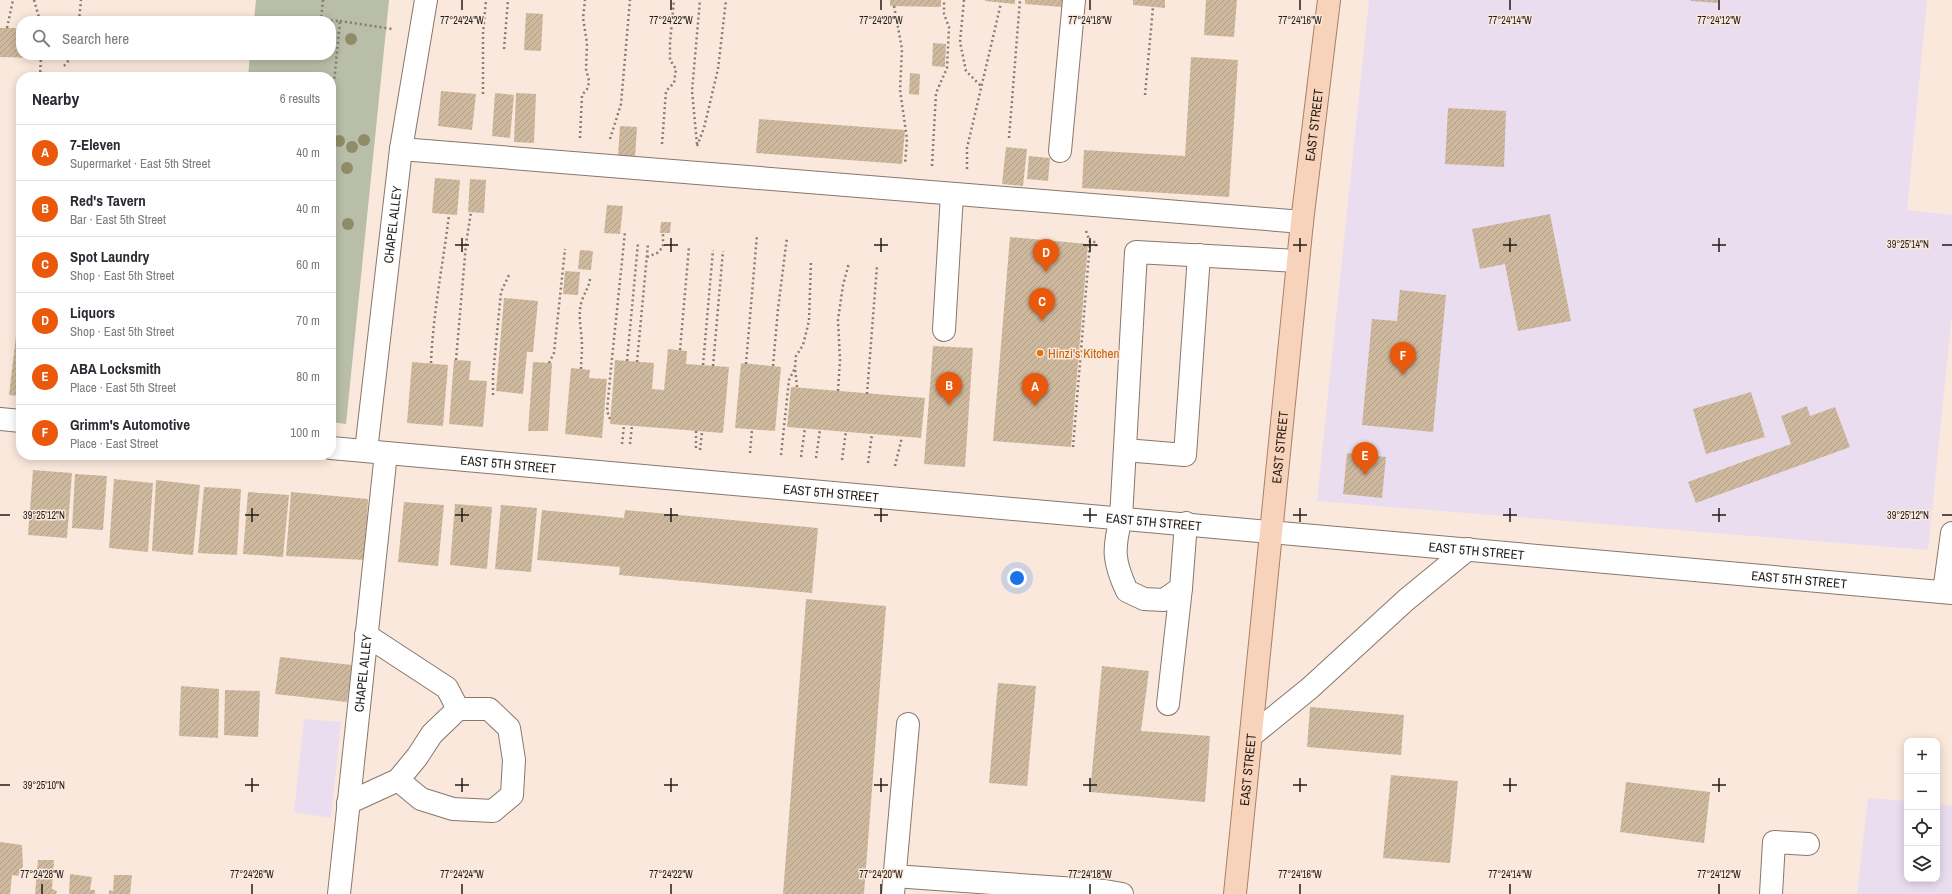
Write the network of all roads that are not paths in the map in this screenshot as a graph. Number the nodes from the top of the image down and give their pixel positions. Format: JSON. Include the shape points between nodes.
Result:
{"nodes":[{"id":1,"x":426,"y":0,"type":"edge"},
{"id":2,"x":1074,"y":0,"type":"edge"},
{"id":3,"x":1329,"y":0,"type":"edge"},
{"id":4,"x":402,"y":149,"type":"junction"},
{"id":5,"x":1060,"y":151,"type":"dead end"},
{"id":6,"x":950,"y":193,"type":"junction"},
{"id":7,"x":1302,"y":222,"type":"junction"},
{"id":8,"x":1199,"y":255,"type":"junction"},
{"id":9,"x":1298,"y":261,"type":"junction"},
{"id":10,"x":944,"y":330,"type":"dead end"},
{"id":11,"x":0,"y":419,"type":"edge"},
{"id":12,"x":16,"y":421,"type":"edge"},
{"id":13,"x":336,"y":448,"type":"edge"},
{"id":14,"x":1125,"y":450,"type":"junction"},
{"id":15,"x":376,"y":452,"type":"junction"},
{"id":16,"x":1121,"y":518,"type":"junction"},
{"id":17,"x":1186,"y":523,"type":"junction"},
{"id":18,"x":1272,"y":531,"type":"junction"},
{"id":19,"x":1952,"y":532,"type":"edge"},
{"id":20,"x":1468,"y":549,"type":"junction"},
{"id":21,"x":1181,"y":588,"type":"junction"},
{"id":22,"x":1948,"y":592,"type":"edge"},
{"id":23,"x":366,"y":635,"type":"junction"},
{"id":24,"x":1168,"y":704,"type":"dead end"},
{"id":25,"x":458,"y":709,"type":"junction"},
{"id":26,"x":908,"y":724,"type":"dead end"},
{"id":27,"x":1251,"y":736,"type":"junction"},
{"id":28,"x":398,"y":780,"type":"junction"},
{"id":29,"x":348,"y":803,"type":"junction"},
{"id":30,"x":1808,"y":844,"type":"dead end"},
{"id":31,"x":893,"y":885,"type":"edge"},
{"id":32,"x":338,"y":894,"type":"edge"},
{"id":33,"x":1122,"y":894,"type":"edge"},
{"id":34,"x":1235,"y":894,"type":"edge"},
{"id":35,"x":1771,"y":894,"type":"edge"}],
"edges":[{"from":1,"to":4,"type":"street","name":"CHAPEL ALLEY"},
{"from":2,"to":5,"type":"street"},
{"from":3,"to":7,"type":"main road","name":"EAST STREET"},
{"from":4,"to":6,"type":"street"},
{"from":4,"to":15,"type":"street","name":"CHAPEL ALLEY"},
{"from":6,"to":7,"type":"street"},
{"from":6,"to":10,"type":"street"},
{"from":7,"to":9,"type":"main road","name":"EAST STREET"},
{"from":8,"to":9,"type":"street"},
{"from":8,"to":14,"type":"street","via":[[1185,455]]},
{"from":8,"to":14,"type":"street","via":[[1136,252]]},
{"from":9,"to":18,"type":"main road","name":"EAST STREET"},
{"from":11,"to":12,"type":"street"},
{"from":13,"to":15,"type":"street","name":"EAST 5TH STREET"},
{"from":14,"to":16,"type":"street"},
{"from":15,"to":16,"type":"street","name":"EAST 5TH STREET"},
{"from":15,"to":23,"type":"street","name":"CHAPEL ALLEY"},
{"from":16,"to":17,"type":"street","name":"EAST 5TH STREET"},
{"from":16,"to":21,"type":"street","via":[[1115,538],[1115,555],[1117,570],[1127,591],[1144,599],[1164,600]]},
{"from":17,"to":18,"type":"street","name":"EAST 5TH STREET"},
{"from":17,"to":21,"type":"street"},
{"from":18,"to":20,"type":"street","name":"EAST 5TH STREET"},
{"from":18,"to":27,"type":"main road","name":"EAST STREET"},
{"from":19,"to":22,"type":"street"},
{"from":20,"to":22,"type":"street","name":"EAST 5TH STREET"},
{"from":20,"to":27,"type":"street","via":[[1406,600],[1310,688]]},
{"from":21,"to":24,"type":"street"},
{"from":23,"to":25,"type":"street","via":[[447,688]]},
{"from":23,"to":29,"type":"street","name":"CHAPEL ALLEY"},
{"from":25,"to":28,"type":"street","via":[[432,734]]},
{"from":25,"to":28,"type":"street","via":[[489,709],[509,728],[514,760],[512,795],[493,811],[453,809],[422,799]]},
{"from":26,"to":31,"type":"street"},
{"from":27,"to":34,"type":"main road","name":"EAST STREET"},
{"from":28,"to":29,"type":"street"},
{"from":29,"to":32,"type":"street","name":"CHAPEL ALLEY"},
{"from":30,"to":35,"type":"street","via":[[1774,842]]},
{"from":31,"to":33,"type":"street","via":[[1105,891]]}]}
